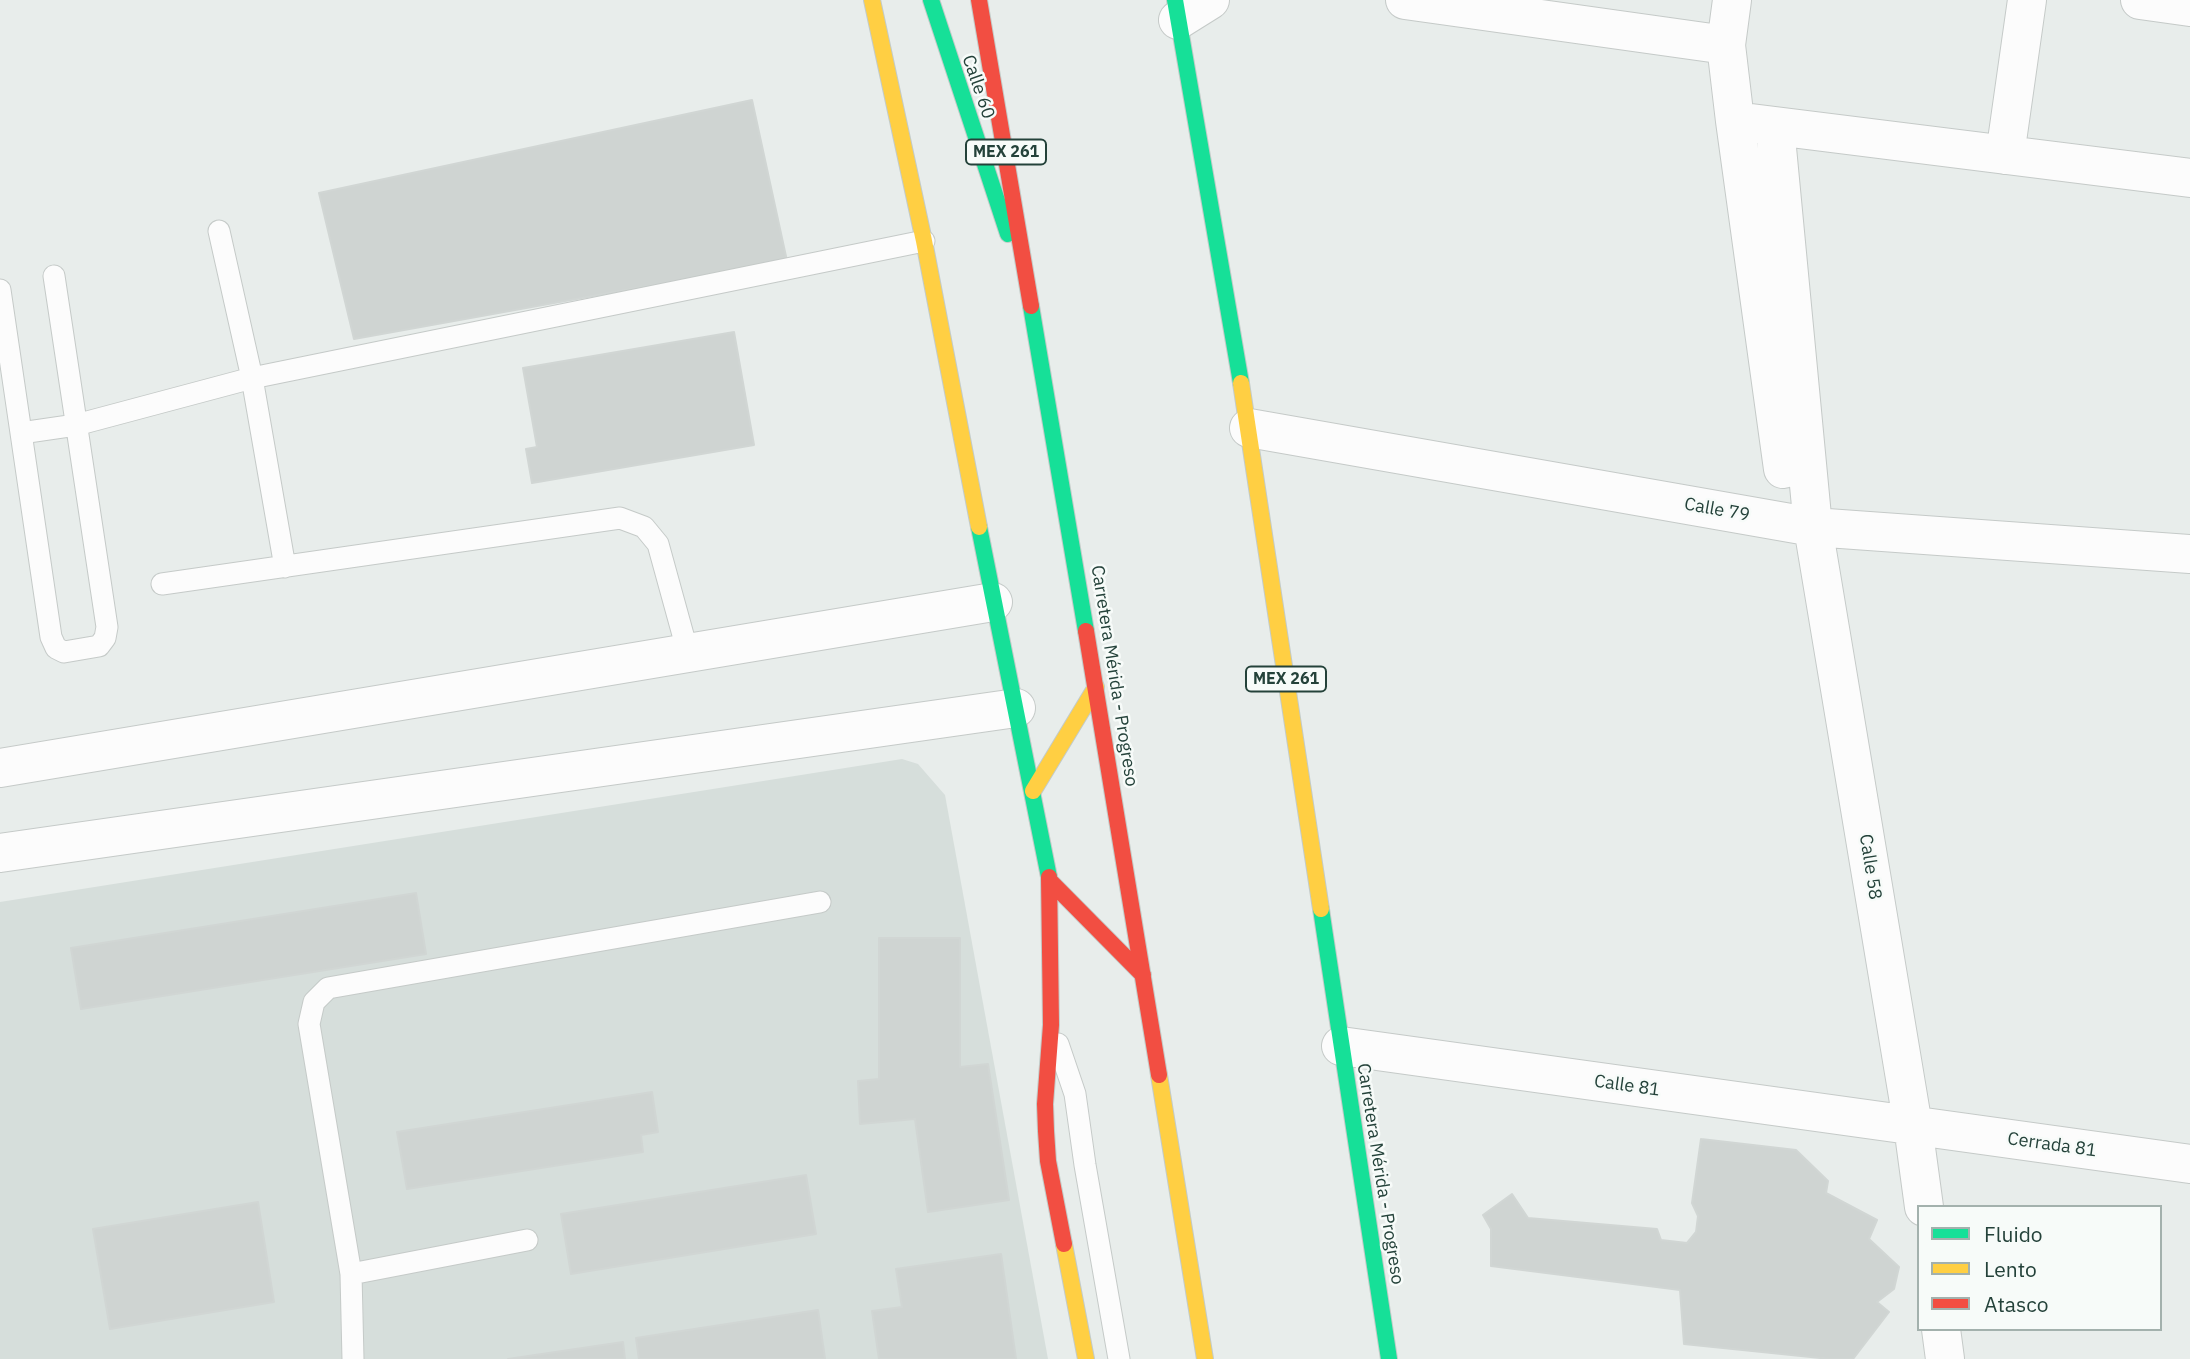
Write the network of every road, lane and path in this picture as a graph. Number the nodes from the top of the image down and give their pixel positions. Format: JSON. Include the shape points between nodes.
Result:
{"nodes":[{"id":1,"x":872,"y":0,"type":"edge"},
{"id":2,"x":931,"y":0,"type":"edge"},
{"id":3,"x":979,"y":0,"type":"edge"},
{"id":4,"x":1210,"y":0,"type":"edge"},
{"id":5,"x":1405,"y":0,"type":"edge"},
{"id":6,"x":1732,"y":0,"type":"edge"},
{"id":7,"x":2027,"y":0,"type":"edge"},
{"id":8,"x":2140,"y":0,"type":"edge"},
{"id":9,"x":2190,"y":7,"type":"edge"},
{"id":10,"x":1176,"y":10,"type":"edge"},
{"id":11,"x":1726,"y":45,"type":"junction"},
{"id":12,"x":1735,"y":121,"type":"junction"},
{"id":13,"x":1775,"y":127,"type":"junction"},
{"id":14,"x":2005,"y":155,"type":"junction"},
{"id":15,"x":2190,"y":178,"type":"edge"},
{"id":16,"x":219,"y":231,"type":"dead end"},
{"id":17,"x":924,"y":241,"type":"junction"},
{"id":18,"x":54,"y":276,"type":"dead end"},
{"id":19,"x":0,"y":290,"type":"edge"},
{"id":20,"x":1032,"y":304,"type":"junction"},
{"id":21,"x":252,"y":378,"type":"junction"},
{"id":22,"x":76,"y":425,"type":"junction"},
{"id":23,"x":1249,"y":429,"type":"junction"},
{"id":24,"x":21,"y":433,"type":"junction"},
{"id":25,"x":1802,"y":525,"type":"junction"},
{"id":26,"x":2190,"y":554,"type":"edge"},
{"id":27,"x":285,"y":567,"type":"junction"},
{"id":28,"x":162,"y":584,"type":"dead end"},
{"id":29,"x":993,"y":601,"type":"junction"},
{"id":30,"x":688,"y":653,"type":"junction"},
{"id":31,"x":1096,"y":687,"type":"junction"},
{"id":32,"x":1016,"y":708,"type":"junction"},
{"id":33,"x":0,"y":768,"type":"edge"},
{"id":34,"x":1033,"y":791,"type":"junction"},
{"id":35,"x":0,"y":853,"type":"edge"},
{"id":36,"x":1050,"y":881,"type":"junction"},
{"id":37,"x":820,"y":902,"type":"dead end"},
{"id":38,"x":1143,"y":975,"type":"junction"},
{"id":39,"x":1051,"y":1025,"type":"junction"},
{"id":40,"x":1341,"y":1046,"type":"junction"},
{"id":41,"x":1913,"y":1126,"type":"junction"},
{"id":42,"x":2190,"y":1164,"type":"edge"},
{"id":43,"x":1924,"y":1205,"type":"edge"},
{"id":44,"x":527,"y":1240,"type":"dead end"},
{"id":45,"x":351,"y":1274,"type":"junction"},
{"id":46,"x":1941,"y":1331,"type":"edge"},
{"id":47,"x":353,"y":1359,"type":"edge"},
{"id":48,"x":1086,"y":1359,"type":"edge"},
{"id":49,"x":1119,"y":1359,"type":"edge"},
{"id":50,"x":1205,"y":1359,"type":"edge"},
{"id":51,"x":1389,"y":1359,"type":"edge"},
{"id":52,"x":1945,"y":1359,"type":"edge"}],
"edges":[{"from":1,"to":17,"type":"main road"},
{"from":2,"to":20,"type":"main road","name":"Calle 60"},
{"from":3,"to":20,"type":"main road","name":"Carretera Mérida - Progreso","number":"MEX 261"},
{"from":4,"to":10,"type":"street"},
{"from":5,"to":11,"type":"street"},
{"from":6,"to":11,"type":"street"},
{"from":7,"to":14,"type":"street"},
{"from":8,"to":9,"type":"street"},
{"from":10,"to":23,"type":"main road","name":"Carretera Mérida - Progreso","number":"MEX 261"},
{"from":11,"to":12,"type":"street"},
{"from":12,"to":13,"type":"street"},
{"from":12,"to":25,"type":"street"},
{"from":13,"to":14,"type":"street"},
{"from":13,"to":25,"type":"street"},
{"from":14,"to":15,"type":"street"},
{"from":16,"to":21,"type":"lane"},
{"from":17,"to":21,"type":"lane"},
{"from":17,"to":29,"type":"main road"},
{"from":18,"to":22,"type":"lane"},
{"from":19,"to":24,"type":"lane"},
{"from":20,"to":31,"type":"main road","name":"Carretera Mérida - Progreso","number":"MEX 261"},
{"from":21,"to":22,"type":"lane"},
{"from":21,"to":27,"type":"lane"},
{"from":22,"to":24,"type":"lane"},
{"from":22,"to":24,"type":"lane","via":[[107,627],[99,646],[64,652],[56,648],[51,636]]},
{"from":23,"to":25,"type":"street","name":"Calle 79"},
{"from":23,"to":40,"type":"main road","name":"Carretera Mérida - Progreso","number":"MEX 261"},
{"from":25,"to":26,"type":"street","name":"Calle 79"},
{"from":25,"to":41,"type":"street","name":"Calle 58"},
{"from":27,"to":28,"type":"lane"},
{"from":27,"to":30,"type":"lane","via":[[620,518],[644,527],[658,544]]},
{"from":29,"to":30,"type":"street"},
{"from":29,"to":32,"type":"main road"},
{"from":30,"to":33,"type":"street"},
{"from":31,"to":34,"type":"main road"},
{"from":31,"to":38,"type":"main road","name":"Carretera Mérida - Progreso","number":"MEX 261"},
{"from":32,"to":34,"type":"main road"},
{"from":32,"to":35,"type":"street"},
{"from":34,"to":36,"type":"main road"},
{"from":36,"to":38,"type":"main road"},
{"from":36,"to":39,"type":"main road"},
{"from":37,"to":45,"type":"lane","via":[[328,988],[314,1002],[309,1024]]},
{"from":38,"to":50,"type":"main road","name":"Carretera Mérida - Progreso","number":"MEX 261"},
{"from":39,"to":48,"type":"main road","via":[[1045,1104],[1048,1161]]},
{"from":39,"to":49,"type":"lane","via":[[1075,1094]]},
{"from":40,"to":41,"type":"street","name":"Calle 81"},
{"from":40,"to":51,"type":"main road","name":"Carretera Mérida - Progreso","number":"MEX 261"},
{"from":41,"to":42,"type":"street","name":"Cerrada 81"},
{"from":41,"to":43,"type":"street","name":"Calle 58"},
{"from":44,"to":45,"type":"lane"},
{"from":45,"to":47,"type":"lane"},
{"from":46,"to":52,"type":"street"}]}
